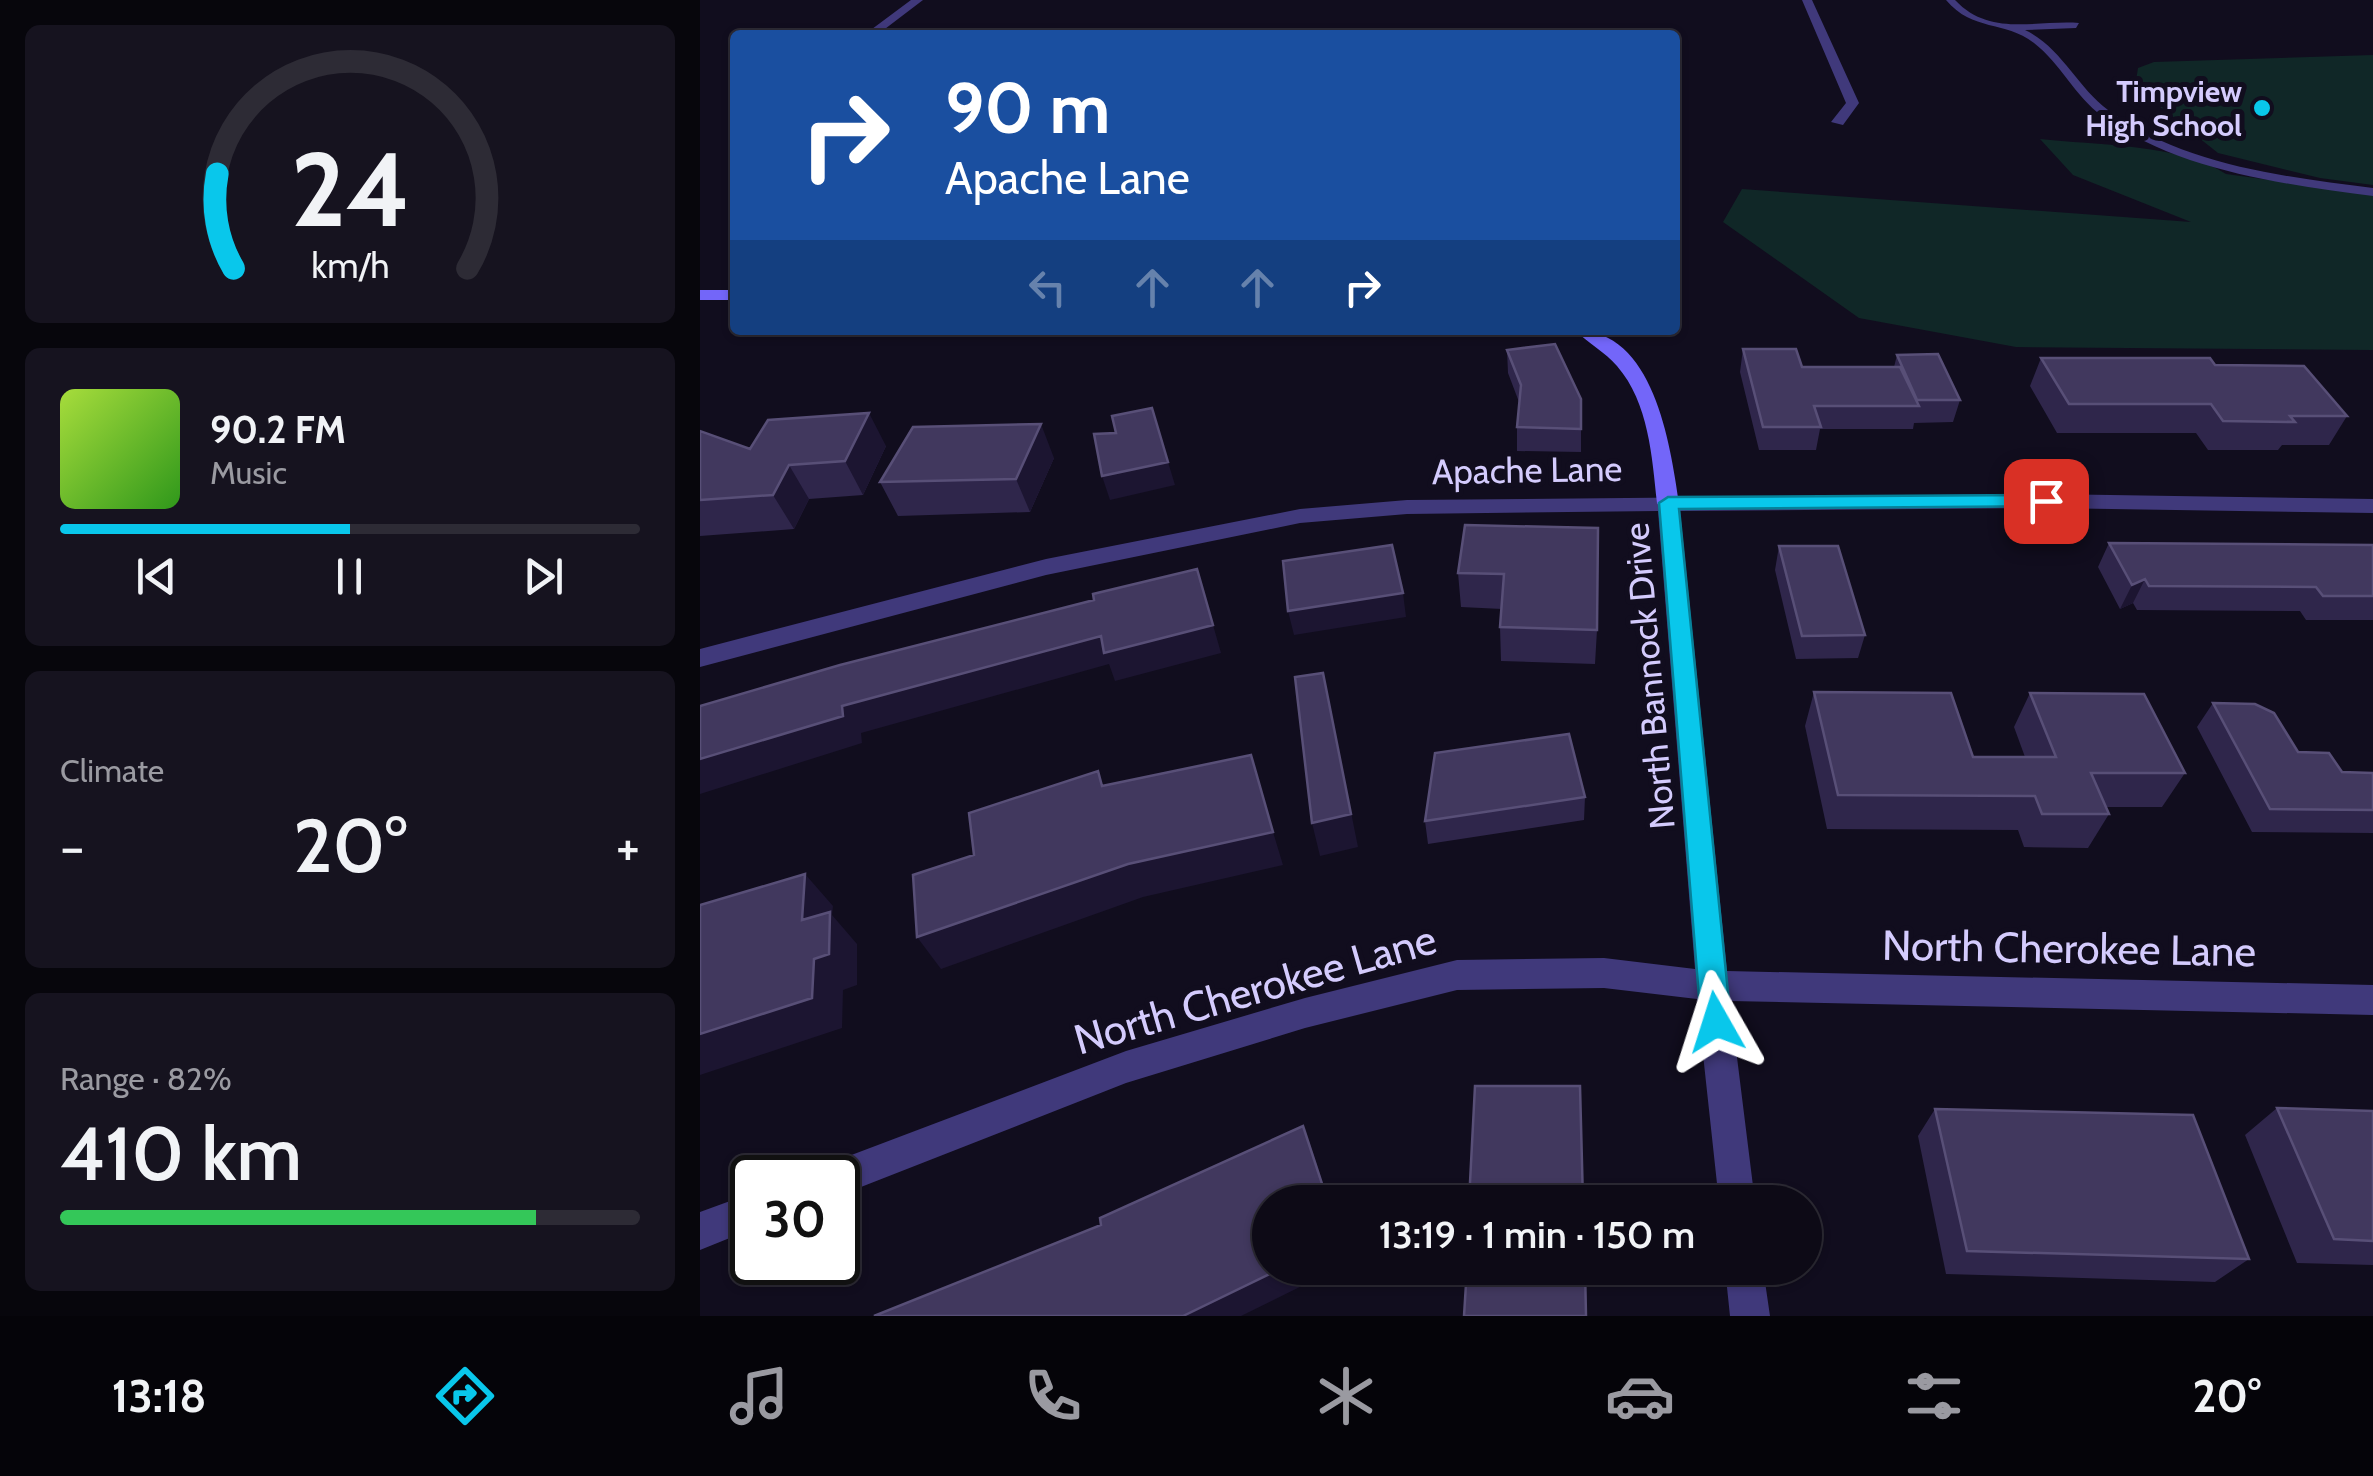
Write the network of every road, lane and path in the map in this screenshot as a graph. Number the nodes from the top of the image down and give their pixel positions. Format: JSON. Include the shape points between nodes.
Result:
{"nodes":[{"id":1,"x":918,"y":0,"type":"edge"},
{"id":2,"x":1807,"y":0,"type":"edge"},
{"id":3,"x":1950,"y":0,"type":"edge"},
{"id":4,"x":2076,"y":25,"type":"dead end"},
{"id":5,"x":1996,"y":27,"type":"junction"},
{"id":6,"x":877,"y":30,"type":"edge"},
{"id":7,"x":1838,"y":122,"type":"dead end"},
{"id":8,"x":2373,"y":192,"type":"edge"},
{"id":9,"x":700,"y":295,"type":"edge"},
{"id":10,"x":730,"y":295,"type":"edge"},
{"id":11,"x":1590,"y":335,"type":"edge"},
{"id":12,"x":1668,"y":503,"type":"junction"},
{"id":13,"x":2373,"y":506,"type":"edge"},
{"id":14,"x":700,"y":658,"type":"edge"},
{"id":15,"x":1712,"y":986,"type":"junction"},
{"id":16,"x":2373,"y":1000,"type":"edge"},
{"id":17,"x":860,"y":1170,"type":"edge"},
{"id":18,"x":1735,"y":1185,"type":"edge"},
{"id":19,"x":730,"y":1219,"type":"edge"},
{"id":20,"x":700,"y":1231,"type":"edge"},
{"id":21,"x":1746,"y":1285,"type":"edge"},
{"id":22,"x":1750,"y":1316,"type":"edge"}],
"edges":[{"from":1,"to":6,"type":"street"},
{"from":2,"to":7,"type":"street","via":[[1853,102]]},
{"from":3,"to":5,"type":"lane","via":[[1962,16]]},
{"from":4,"to":5,"type":"lane"},
{"from":5,"to":8,"type":"lane","via":[[2034,39],[2123,126],[2208,158]]},
{"from":9,"to":10,"type":"street"},
{"from":11,"to":12,"type":"street","name":"North Bannock Drive","via":[[1628,364],[1642,386],[1657,419]]},
{"from":12,"to":13,"type":"street","name":"Apache Lane"},
{"from":12,"to":14,"type":"street","name":"Apache Lane","via":[[1407,507],[1300,516],[1046,567]]},
{"from":12,"to":15,"type":"street","name":"North Bannock Drive"},
{"from":15,"to":16,"type":"street","name":"North Cherokee Lane"},
{"from":15,"to":17,"type":"street","name":"North Cherokee Lane","via":[[1604,973],[1458,975],[1305,1012],[1126,1068]]},
{"from":15,"to":18,"type":"street","name":"North Bannock Drive"},
{"from":19,"to":20,"type":"street"},
{"from":21,"to":22,"type":"street"}]}
